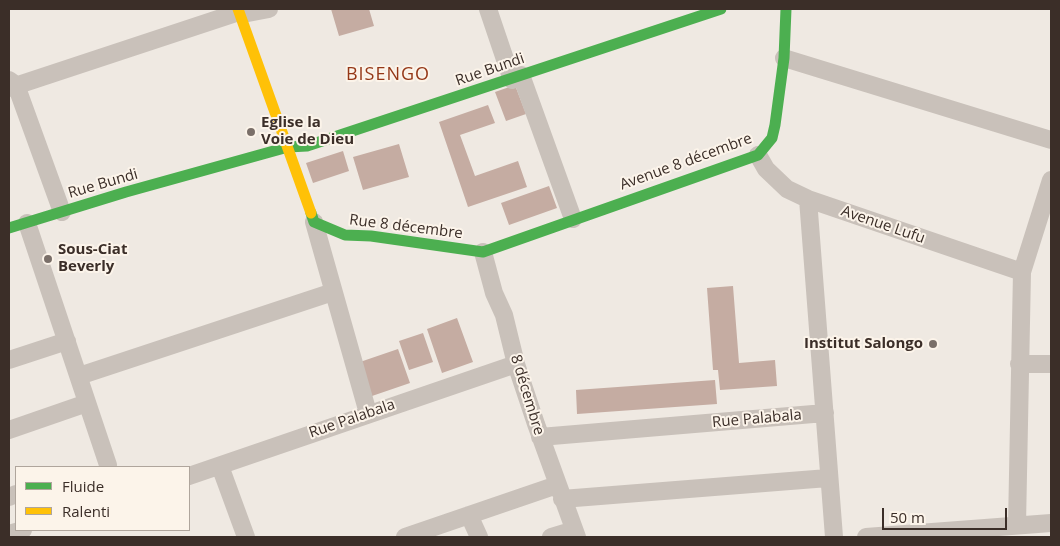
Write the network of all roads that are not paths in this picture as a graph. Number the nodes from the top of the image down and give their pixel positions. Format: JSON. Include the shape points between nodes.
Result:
{"nodes":[{"id":1,"x":269,"y":9,"type":"edge"},
{"id":2,"x":488,"y":9,"type":"edge"},
{"id":3,"x":720,"y":9,"type":"edge"},
{"id":4,"x":786,"y":9,"type":"edge"},
{"id":5,"x":238,"y":10,"type":"edge"},
{"id":6,"x":784,"y":58,"type":"junction"},
{"id":7,"x":516,"y":77,"type":"junction"},
{"id":8,"x":11,"y":84,"type":"edge"},
{"id":9,"x":1051,"y":140,"type":"edge"},
{"id":10,"x":288,"y":147,"type":"junction"},
{"id":11,"x":758,"y":155,"type":"junction"},
{"id":12,"x":1051,"y":180,"type":"edge"},
{"id":13,"x":808,"y":199,"type":"junction"},
{"id":14,"x":62,"y":212,"type":"junction"},
{"id":15,"x":573,"y":219,"type":"junction"},
{"id":16,"x":314,"y":222,"type":"junction"},
{"id":17,"x":27,"y":223,"type":"junction"},
{"id":18,"x":9,"y":228,"type":"edge"},
{"id":19,"x":483,"y":252,"type":"junction"},
{"id":20,"x":1022,"y":272,"type":"junction"},
{"id":21,"x":334,"y":292,"type":"junction"},
{"id":22,"x":67,"y":340,"type":"junction"},
{"id":23,"x":9,"y":360,"type":"edge"},
{"id":24,"x":516,"y":364,"type":"junction"},
{"id":25,"x":1019,"y":364,"type":"junction"},
{"id":26,"x":1051,"y":364,"type":"edge"},
{"id":27,"x":79,"y":376,"type":"junction"},
{"id":28,"x":87,"y":403,"type":"junction"},
{"id":29,"x":368,"y":413,"type":"junction"},
{"id":30,"x":825,"y":413,"type":"junction"},
{"id":31,"x":9,"y":430,"type":"edge"},
{"id":32,"x":540,"y":437,"type":"junction"},
{"id":33,"x":108,"y":466,"type":"edge"},
{"id":34,"x":220,"y":466,"type":"junction"},
{"id":35,"x":190,"y":476,"type":"edge"},
{"id":36,"x":828,"y":478,"type":"junction"},
{"id":37,"x":560,"y":492,"type":"junction"},
{"id":38,"x":469,"y":515,"type":"junction"},
{"id":39,"x":1051,"y":522,"type":"edge"},
{"id":40,"x":1017,"y":525,"type":"junction"},
{"id":41,"x":575,"y":533,"type":"edge"},
{"id":42,"x":958,"y":534,"type":"edge"},
{"id":43,"x":246,"y":537,"type":"edge"},
{"id":44,"x":405,"y":537,"type":"edge"},
{"id":45,"x":479,"y":537,"type":"edge"},
{"id":46,"x":551,"y":537,"type":"edge"},
{"id":47,"x":834,"y":537,"type":"edge"},
{"id":48,"x":866,"y":537,"type":"edge"}],
"edges":[{"from":1,"to":5,"type":"street","via":[[248,13]]},
{"from":2,"to":7,"type":"street"},
{"from":3,"to":7,"type":"street","name":"Rue Bundi"},
{"from":4,"to":6,"type":"street","name":"Avenue 8 décembre"},
{"from":5,"to":8,"type":"street"},
{"from":5,"to":10,"type":"street"},
{"from":6,"to":9,"type":"street"},
{"from":6,"to":11,"type":"street","name":"Avenue 8 décembre","via":[[772,138]]},
{"from":7,"to":10,"type":"street","name":"Rue Bundi","via":[[307,146]]},
{"from":7,"to":15,"type":"street"},
{"from":8,"to":14,"type":"street"},
{"from":10,"to":14,"type":"street","name":"Rue Bundi"},
{"from":10,"to":16,"type":"street"},
{"from":11,"to":13,"type":"street","name":"Avenue Lufu","via":[[787,189]]},
{"from":11,"to":15,"type":"street","name":"Avenue 8 décembre"},
{"from":12,"to":20,"type":"street"},
{"from":13,"to":20,"type":"street","name":"Avenue Lufu"},
{"from":13,"to":30,"type":"street"},
{"from":14,"to":17,"type":"street","name":"Rue Bundi"},
{"from":15,"to":19,"type":"street","name":"Avenue 8 décembre"},
{"from":16,"to":19,"type":"street","name":"Rue 8 décembre","via":[[345,235]]},
{"from":16,"to":21,"type":"street"},
{"from":17,"to":18,"type":"street","name":"Rue Bundi"},
{"from":17,"to":22,"type":"street"},
{"from":19,"to":24,"type":"street","name":"8 décembre"},
{"from":20,"to":25,"type":"street"},
{"from":21,"to":27,"type":"street"},
{"from":21,"to":29,"type":"street"},
{"from":22,"to":23,"type":"street"},
{"from":22,"to":27,"type":"street"},
{"from":24,"to":29,"type":"street","name":"Rue Palabala"},
{"from":24,"to":32,"type":"street","name":"8 décembre"},
{"from":25,"to":26,"type":"street"},
{"from":25,"to":40,"type":"street"},
{"from":27,"to":28,"type":"street"},
{"from":28,"to":31,"type":"street"},
{"from":28,"to":33,"type":"street"},
{"from":29,"to":34,"type":"street","name":"Rue Palabala"},
{"from":30,"to":32,"type":"street","name":"Rue Palabala"},
{"from":30,"to":36,"type":"street"},
{"from":32,"to":37,"type":"street","name":"8 décembre"},
{"from":34,"to":35,"type":"street","name":"Rue Palabala"},
{"from":34,"to":43,"type":"street"},
{"from":36,"to":37,"type":"street"},
{"from":36,"to":47,"type":"street"},
{"from":37,"to":38,"type":"street"},
{"from":37,"to":41,"type":"street","name":"8 décembre"},
{"from":38,"to":44,"type":"street"},
{"from":38,"to":45,"type":"street"},
{"from":39,"to":40,"type":"street"},
{"from":40,"to":42,"type":"street"},
{"from":41,"to":46,"type":"street"},
{"from":42,"to":48,"type":"street"}]}
